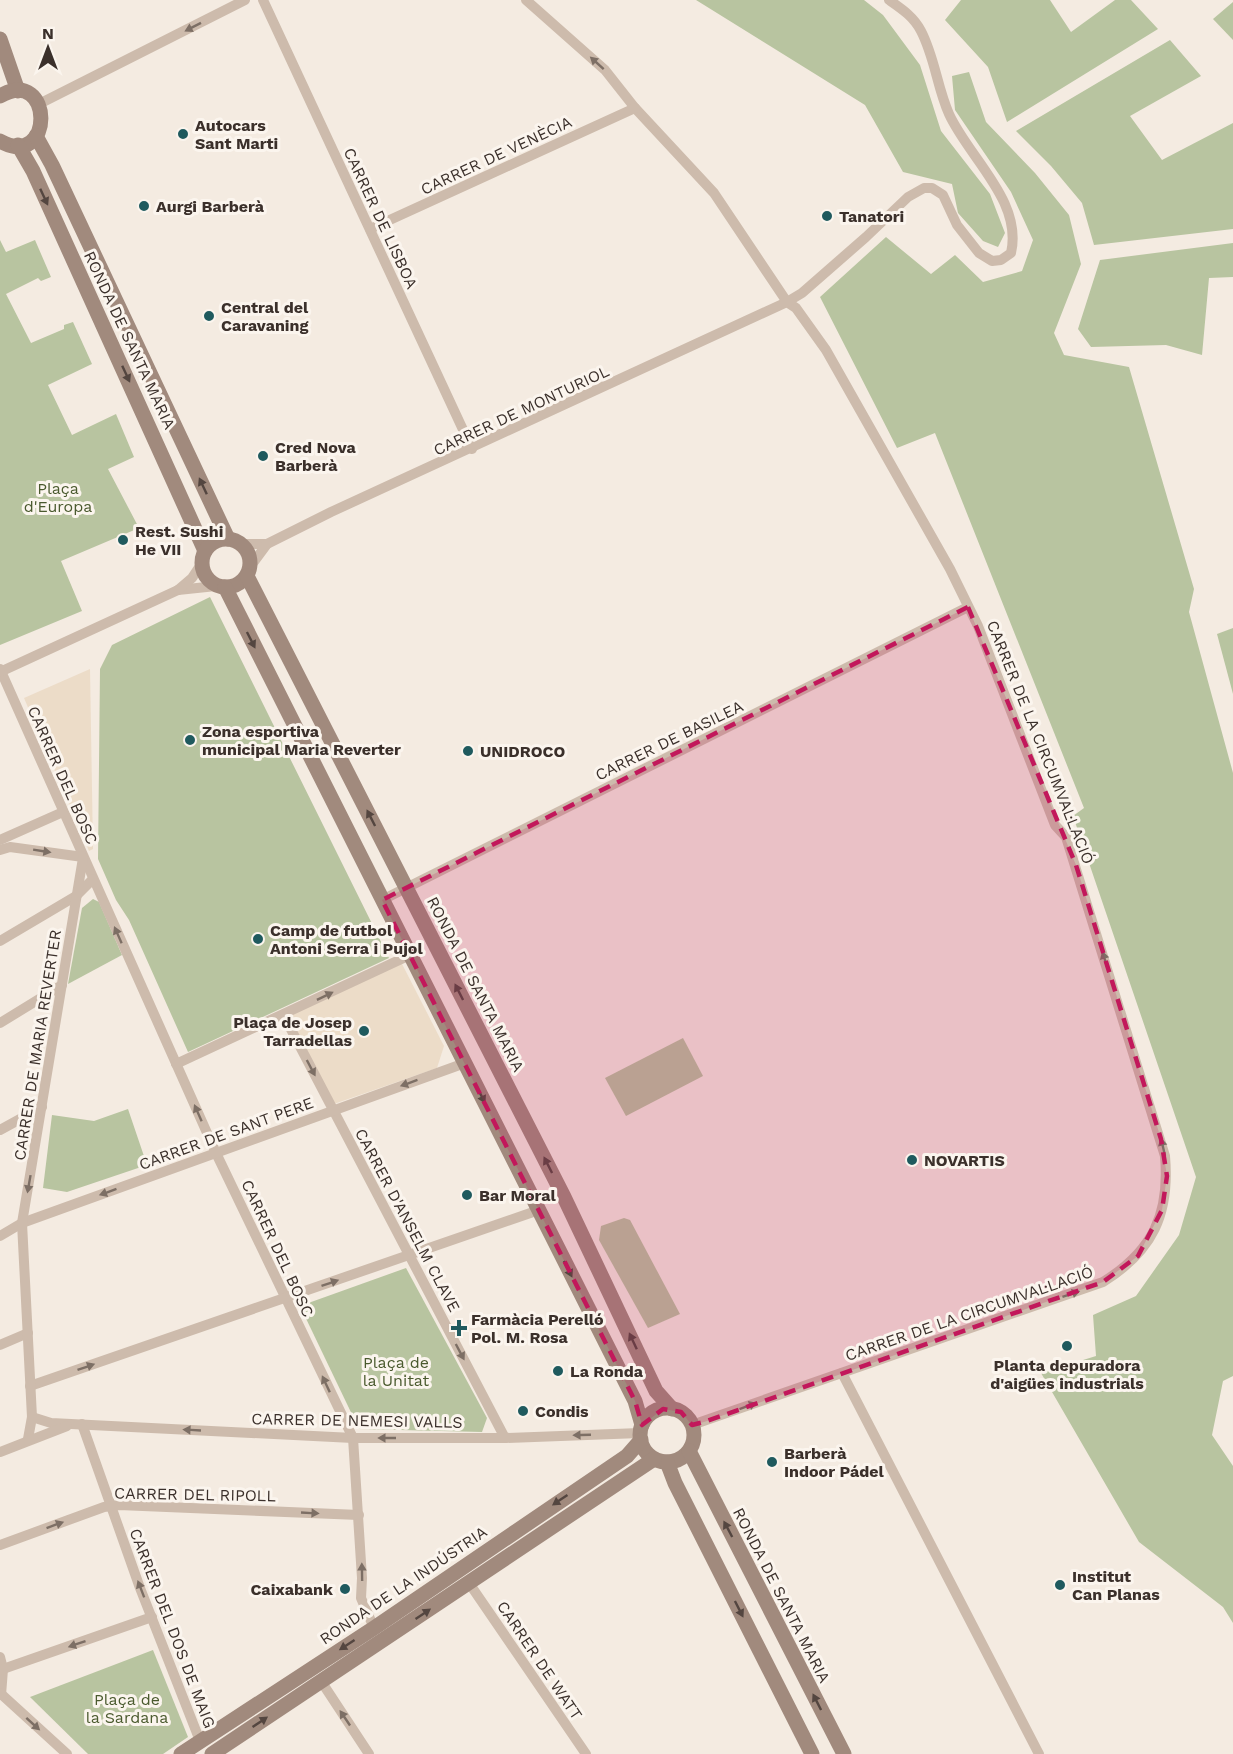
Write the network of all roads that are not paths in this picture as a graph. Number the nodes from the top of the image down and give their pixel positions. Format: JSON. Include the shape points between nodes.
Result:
{"nodes":[{"id":1,"x":245,"y":0,"type":"edge"},
{"id":2,"x":262,"y":0,"type":"edge"},
{"id":3,"x":526,"y":0,"type":"edge"},
{"id":4,"x":889,"y":0,"type":"edge"},
{"id":5,"x":0,"y":39,"type":"edge"},
{"id":6,"x":18,"y":91,"type":"junction"},
{"id":7,"x":0,"y":96,"type":"edge"},
{"id":8,"x":39,"y":104,"type":"junction"},
{"id":9,"x":635,"y":108,"type":"junction"},
{"id":10,"x":36,"y":136,"type":"junction"},
{"id":11,"x":0,"y":141,"type":"edge"},
{"id":12,"x":18,"y":145,"type":"junction"},
{"id":13,"x":370,"y":229,"type":"junction"},
{"id":14,"x":788,"y":302,"type":"junction"},
{"id":15,"x":472,"y":449,"type":"junction"},
{"id":16,"x":234,"y":541,"type":"junction"},
{"id":17,"x":267,"y":544,"type":"junction"},
{"id":18,"x":203,"y":557,"type":"junction"},
{"id":19,"x":248,"y":572,"type":"junction"},
{"id":20,"x":220,"y":586,"type":"junction"},
{"id":21,"x":178,"y":590,"type":"junction"},
{"id":22,"x":968,"y":607,"type":"junction"},
{"id":23,"x":0,"y":671,"type":"edge"},
{"id":24,"x":63,"y":812,"type":"junction"},
{"id":25,"x":0,"y":840,"type":"edge"},
{"id":26,"x":0,"y":850,"type":"edge"},
{"id":27,"x":83,"y":857,"type":"junction"},
{"id":28,"x":93,"y":879,"type":"junction"},
{"id":29,"x":406,"y":887,"type":"junction"},
{"id":30,"x":99,"y":893,"type":"junction"},
{"id":31,"x":76,"y":900,"type":"junction"},
{"id":32,"x":382,"y":900,"type":"junction"},
{"id":33,"x":0,"y":941,"type":"edge"},
{"id":34,"x":410,"y":956,"type":"junction"},
{"id":35,"x":62,"y":985,"type":"junction"},
{"id":36,"x":284,"y":1016,"type":"junction"},
{"id":37,"x":0,"y":1023,"type":"edge"},
{"id":38,"x":465,"y":1063,"type":"junction"},
{"id":39,"x":176,"y":1064,"type":"junction"},
{"id":40,"x":42,"y":1107,"type":"junction"},
{"id":41,"x":333,"y":1110,"type":"junction"},
{"id":42,"x":0,"y":1130,"type":"edge"},
{"id":43,"x":216,"y":1153,"type":"junction"},
{"id":44,"x":539,"y":1210,"type":"junction"},
{"id":45,"x":22,"y":1223,"type":"junction"},
{"id":46,"x":0,"y":1236,"type":"edge"},
{"id":47,"x":410,"y":1256,"type":"junction"},
{"id":48,"x":286,"y":1298,"type":"junction"},
{"id":49,"x":28,"y":1333,"type":"junction"},
{"id":50,"x":0,"y":1346,"type":"edge"},
{"id":51,"x":842,"y":1373,"type":"junction"},
{"id":52,"x":30,"y":1386,"type":"junction"},
{"id":53,"x":672,"y":1409,"type":"junction"},
{"id":54,"x":32,"y":1418,"type":"junction"},
{"id":55,"x":77,"y":1423,"type":"junction"},
{"id":56,"x":692,"y":1425,"type":"junction"},
{"id":57,"x":641,"y":1433,"type":"junction"},
{"id":58,"x":354,"y":1438,"type":"junction"},
{"id":59,"x":505,"y":1438,"type":"junction"},
{"id":60,"x":28,"y":1440,"type":"junction"},
{"id":61,"x":0,"y":1452,"type":"edge"},
{"id":62,"x":689,"y":1452,"type":"junction"},
{"id":63,"x":661,"y":1460,"type":"junction"},
{"id":64,"x":111,"y":1506,"type":"junction"},
{"id":65,"x":359,"y":1515,"type":"junction"},
{"id":66,"x":0,"y":1545,"type":"edge"},
{"id":67,"x":470,"y":1583,"type":"junction"},
{"id":68,"x":152,"y":1617,"type":"junction"},
{"id":69,"x":374,"y":1628,"type":"junction"},
{"id":70,"x":0,"y":1657,"type":"edge"},
{"id":71,"x":2,"y":1670,"type":"edge"},
{"id":72,"x":321,"y":1681,"type":"junction"},
{"id":73,"x":1,"y":1694,"type":"edge"},
{"id":74,"x":200,"y":1741,"type":"junction"},
{"id":75,"x":67,"y":1754,"type":"edge"},
{"id":76,"x":181,"y":1754,"type":"edge"},
{"id":77,"x":212,"y":1754,"type":"edge"},
{"id":78,"x":369,"y":1754,"type":"edge"},
{"id":79,"x":586,"y":1754,"type":"edge"},
{"id":80,"x":812,"y":1754,"type":"edge"},
{"id":81,"x":844,"y":1754,"type":"edge"},
{"id":82,"x":1039,"y":1754,"type":"edge"}],
"edges":[{"from":1,"to":8,"type":"street","one_way":true},
{"from":2,"to":13,"type":"street","name":"CARRER DE LISBOA"},
{"from":9,"to":3,"type":"street","name":"CARRER DE LA CIRCUMVAL·LACIÓ","one_way":true,"via":[[605,70]]},
{"from":4,"to":14,"type":"street","name":"CARRER DE MONTURIOL","via":[[911,16],[921,31],[951,118],[1014,225],[1011,253],[992,261],[979,253],[957,225],[943,195],[924,188],[908,197]]},
{"from":5,"to":6,"type":"street"},
{"from":6,"to":7,"type":"street"},
{"from":6,"to":8,"type":"street"},
{"from":8,"to":10,"type":"street","via":[[43,118]]},
{"from":9,"to":13,"type":"street","name":"CARRER DE VENÈCIA"},
{"from":9,"to":14,"type":"street","name":"CARRER DE LA CIRCUMVAL·LACIÓ","via":[[714,193]]},
{"from":10,"to":12,"type":"street"},
{"from":16,"to":10,"type":"street","name":"RONDA DE SANTA MARIA","one_way":true},
{"from":11,"to":12,"type":"street"},
{"from":12,"to":18,"type":"street","name":"RONDA DE SANTA MARIA","one_way":true,"via":[[38,182]]},
{"from":13,"to":15,"type":"street","name":"CARRER DE LISBOA"},
{"from":14,"to":15,"type":"street","name":"CARRER DE MONTURIOL"},
{"from":14,"to":22,"type":"street","name":"CARRER DE LA CIRCUMVAL·LACIÓ","via":[[826,350]]},
{"from":15,"to":17,"type":"street","name":"CARRER DE MONTURIOL"},
{"from":16,"to":17,"type":"street","name":"CARRER DE MONTURIOL"},
{"from":16,"to":18,"type":"street","via":[[216,541]]},
{"from":16,"to":19,"type":"street","via":[[249,555]]},
{"from":17,"to":19,"type":"street","name":"CARRER DE MONTURIOL"},
{"from":18,"to":20,"type":"street","via":[[205,575]]},
{"from":18,"to":21,"type":"street","via":[[197,572]]},
{"from":19,"to":20,"type":"street","via":[[234,586]]},
{"from":29,"to":19,"type":"street","name":"RONDA DE SANTA MARIA","one_way":true},
{"from":20,"to":21,"type":"street"},
{"from":20,"to":32,"type":"street","one_way":true},
{"from":21,"to":23,"type":"street"},
{"from":22,"to":29,"type":"street","name":"CARRER DE BASILEA"},
{"from":51,"to":22,"type":"street","name":"CARRER DE LA CIRCUMVAL·LACIÓ","one_way":true,"via":[[1103,1282],[1126,1267],[1148,1243],[1166,1192],[1161,1139],[1076,865],[1066,837],[1055,825]]},
{"from":23,"to":24,"type":"street","name":"CARRER DEL BOSC"},
{"from":24,"to":25,"type":"street"},
{"from":24,"to":27,"type":"street","name":"CARRER DEL BOSC"},
{"from":26,"to":27,"type":"street","one_way":true,"via":[[10,847]]},
{"from":27,"to":28,"type":"street","name":"CARRER DEL BOSC"},
{"from":27,"to":31,"type":"street","name":"CARRER DE MARIA REVERTER"},
{"from":28,"to":30,"type":"street","name":"CARRER DEL BOSC"},
{"from":28,"to":31,"type":"street"},
{"from":29,"to":32,"type":"street","name":"CARRER DE BASILEA"},
{"from":53,"to":29,"type":"street","name":"RONDA DE SANTA MARIA","one_way":true,"via":[[656,1391],[564,1197]]},
{"from":30,"to":31,"type":"street"},
{"from":39,"to":30,"type":"street","name":"CARRER DEL BOSC","one_way":true},
{"from":31,"to":33,"type":"street"},
{"from":31,"to":35,"type":"street","name":"CARRER DE MARIA REVERTER"},
{"from":32,"to":34,"type":"street"},
{"from":36,"to":34,"type":"street","one_way":true},
{"from":34,"to":38,"type":"street"},
{"from":35,"to":37,"type":"street"},
{"from":35,"to":40,"type":"street","name":"CARRER DE MARIA REVERTER"},
{"from":36,"to":39,"type":"street"},
{"from":36,"to":41,"type":"street","name":"CARRER D'ANSELM CLAVE","one_way":true},
{"from":38,"to":41,"type":"street","name":"CARRER DE SANT PERE","one_way":true},
{"from":38,"to":44,"type":"street","one_way":true},
{"from":43,"to":39,"type":"street","name":"CARRER DEL BOSC","one_way":true},
{"from":40,"to":42,"type":"street"},
{"from":40,"to":45,"type":"street","name":"CARRER DE MARIA REVERTER","one_way":true},
{"from":41,"to":43,"type":"street","name":"CARRER DE SANT PERE"},
{"from":41,"to":47,"type":"street","name":"CARRER D'ANSELM CLAVE"},
{"from":43,"to":45,"type":"street","name":"CARRER DE SANT PERE","one_way":true},
{"from":43,"to":48,"type":"street","name":"CARRER DEL BOSC"},
{"from":44,"to":47,"type":"street"},
{"from":44,"to":57,"type":"street","one_way":true,"via":[[635,1401]]},
{"from":45,"to":46,"type":"street","name":"CARRER DE SANT PERE"},
{"from":45,"to":49,"type":"street","name":"CARRER DE MARIA REVERTER"},
{"from":48,"to":47,"type":"street","one_way":true},
{"from":47,"to":59,"type":"street","name":"CARRER D'ANSELM CLAVE","one_way":true},
{"from":52,"to":48,"type":"street","one_way":true},
{"from":58,"to":48,"type":"street","name":"CARRER DEL BOSC","one_way":true},
{"from":49,"to":50,"type":"street"},
{"from":49,"to":52,"type":"street","name":"CARRER DE MARIA REVERTER"},
{"from":56,"to":51,"type":"street","name":"CARRER DE LA CIRCUMVAL·LACIÓ","one_way":true},
{"from":51,"to":82,"type":"street"},
{"from":52,"to":54,"type":"street","name":"CARRER DE MARIA REVERTER"},
{"from":53,"to":56,"type":"street"},
{"from":53,"to":57,"type":"street","via":[[655,1412]]},
{"from":54,"to":55,"type":"street","name":"CARRER DE NEMESI VALLS"},
{"from":54,"to":60,"type":"street"},
{"from":58,"to":55,"type":"street","name":"CARRER DE NEMESI VALLS","one_way":true},
{"from":55,"to":60,"type":"street","name":"CARRER DE NEMESI VALLS"},
{"from":55,"to":64,"type":"street","name":"CARRER DEL DOS DE MAIG"},
{"from":56,"to":62,"type":"street","via":[[694,1439]]},
{"from":57,"to":59,"type":"street","name":"CARRER DE NEMESI VALLS","one_way":true},
{"from":57,"to":63,"type":"street","via":[[648,1454]]},
{"from":57,"to":69,"type":"street","name":"RONDA DE LA INDÚSTRIA","one_way":true,"via":[[627,1456]]},
{"from":59,"to":58,"type":"street","name":"CARRER DE NEMESI VALLS","one_way":true},
{"from":58,"to":65,"type":"street","name":"CARRER DEL BOSC"},
{"from":60,"to":61,"type":"street","name":"CARRER DE NEMESI VALLS"},
{"from":62,"to":63,"type":"street","via":[[683,1457]]},
{"from":81,"to":62,"type":"street","name":"RONDA DE SANTA MARIA","one_way":true},
{"from":63,"to":67,"type":"street","name":"RONDA DE LA INDÚSTRIA"},
{"from":63,"to":80,"type":"street","one_way":true},
{"from":64,"to":65,"type":"street","name":"CARRER DEL RIPOLL","one_way":true},
{"from":66,"to":64,"type":"street","name":"CARRER DEL RIPOLL","one_way":true},
{"from":68,"to":64,"type":"street","name":"CARRER DEL DOS DE MAIG","one_way":true},
{"from":69,"to":65,"type":"street","name":"CARRER DEL BOSC","one_way":true,"via":[[361,1598]]},
{"from":72,"to":67,"type":"street","name":"RONDA DE LA INDÚSTRIA","one_way":true},
{"from":67,"to":79,"type":"street","name":"CARRER DE WATT"},
{"from":68,"to":71,"type":"street","one_way":true},
{"from":68,"to":74,"type":"street","name":"CARRER DEL DOS DE MAIG"},
{"from":69,"to":74,"type":"street","name":"RONDA DE LA INDÚSTRIA","one_way":true},
{"from":70,"to":71,"type":"street"},
{"from":71,"to":73,"type":"street"},
{"from":77,"to":72,"type":"street","name":"RONDA DE LA INDÚSTRIA","one_way":true},
{"from":78,"to":72,"type":"street","one_way":true},
{"from":73,"to":75,"type":"street","one_way":true},
{"from":74,"to":76,"type":"street","name":"RONDA DE LA INDÚSTRIA"}]}
